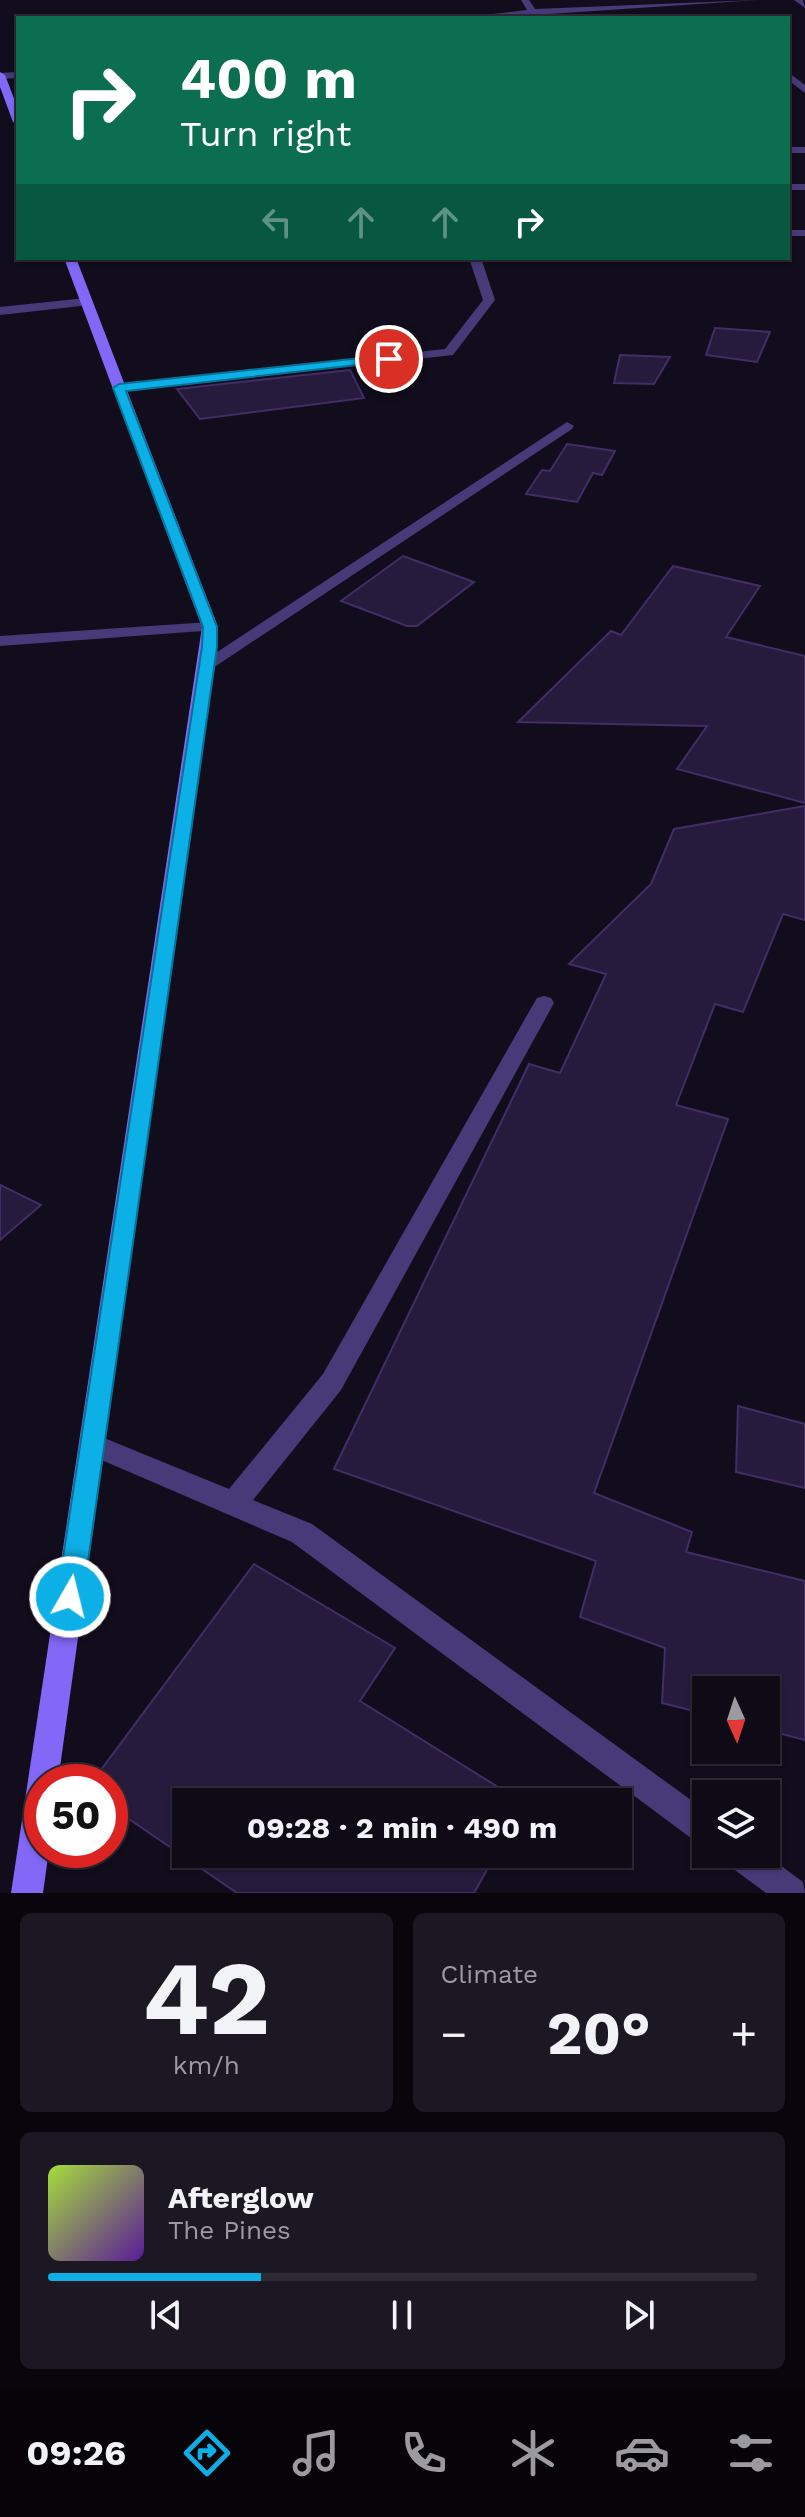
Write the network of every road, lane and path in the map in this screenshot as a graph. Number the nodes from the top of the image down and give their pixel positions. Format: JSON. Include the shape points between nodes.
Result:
{"nodes":[{"id":1,"x":525,"y":0,"type":"edge"},
{"id":2,"x":754,"y":0,"type":"edge"},
{"id":3,"x":798,"y":0,"type":"edge"},
{"id":4,"x":705,"y":1,"type":"edge"},
{"id":5,"x":805,"y":5,"type":"edge"},
{"id":6,"x":716,"y":10,"type":"dead end"},
{"id":7,"x":533,"y":12,"type":"junction"},
{"id":8,"x":489,"y":15,"type":"dead end"},
{"id":9,"x":545,"y":16,"type":"edge"},
{"id":10,"x":0,"y":75,"type":"edge"},
{"id":11,"x":790,"y":77,"type":"edge"},
{"id":12,"x":805,"y":90,"type":"edge"},
{"id":13,"x":16,"y":117,"type":"edge"},
{"id":14,"x":71,"y":260,"type":"edge"},
{"id":15,"x":476,"y":260,"type":"edge"},
{"id":16,"x":86,"y":302,"type":"junction"},
{"id":17,"x":0,"y":311,"type":"edge"},
{"id":18,"x":119,"y":388,"type":"junction"},
{"id":19,"x":567,"y":426,"type":"dead end"},
{"id":20,"x":210,"y":627,"type":"junction"},
{"id":21,"x":0,"y":641,"type":"edge"},
{"id":22,"x":207,"y":664,"type":"junction"},
{"id":23,"x":544,"y":1003,"type":"dead end"},
{"id":24,"x":92,"y":1444,"type":"junction"},
{"id":25,"x":233,"y":1504,"type":"junction"},
{"id":26,"x":46,"y":1764,"type":"edge"},
{"id":27,"x":692,"y":1820,"type":"edge"},
{"id":28,"x":31,"y":1868,"type":"edge"},
{"id":29,"x":758,"y":1868,"type":"edge"},
{"id":30,"x":27,"y":1893,"type":"edge"},
{"id":31,"x":792,"y":1893,"type":"edge"}],
"edges":[{"from":1,"to":7,"type":"street"},
{"from":2,"to":4,"type":"street"},
{"from":3,"to":5,"type":"street"},
{"from":4,"to":6,"type":"street"},
{"from":4,"to":7,"type":"street"},
{"from":7,"to":8,"type":"street"},
{"from":7,"to":9,"type":"street"},
{"from":10,"to":13,"type":"main road"},
{"from":11,"to":12,"type":"street"},
{"from":14,"to":16,"type":"main road"},
{"from":15,"to":18,"type":"street","via":[[489,300],[449,352]]},
{"from":16,"to":17,"type":"street"},
{"from":16,"to":18,"type":"main road"},
{"from":18,"to":20,"type":"main road"},
{"from":19,"to":22,"type":"street"},
{"from":20,"to":21,"type":"street"},
{"from":20,"to":22,"type":"main road"},
{"from":22,"to":24,"type":"main road"},
{"from":23,"to":25,"type":"street","via":[[332,1382]]},
{"from":24,"to":25,"type":"street"},
{"from":24,"to":26,"type":"main road"},
{"from":25,"to":27,"type":"street","via":[[302,1533]]},
{"from":28,"to":30,"type":"main road"},
{"from":29,"to":31,"type":"street"}]}
